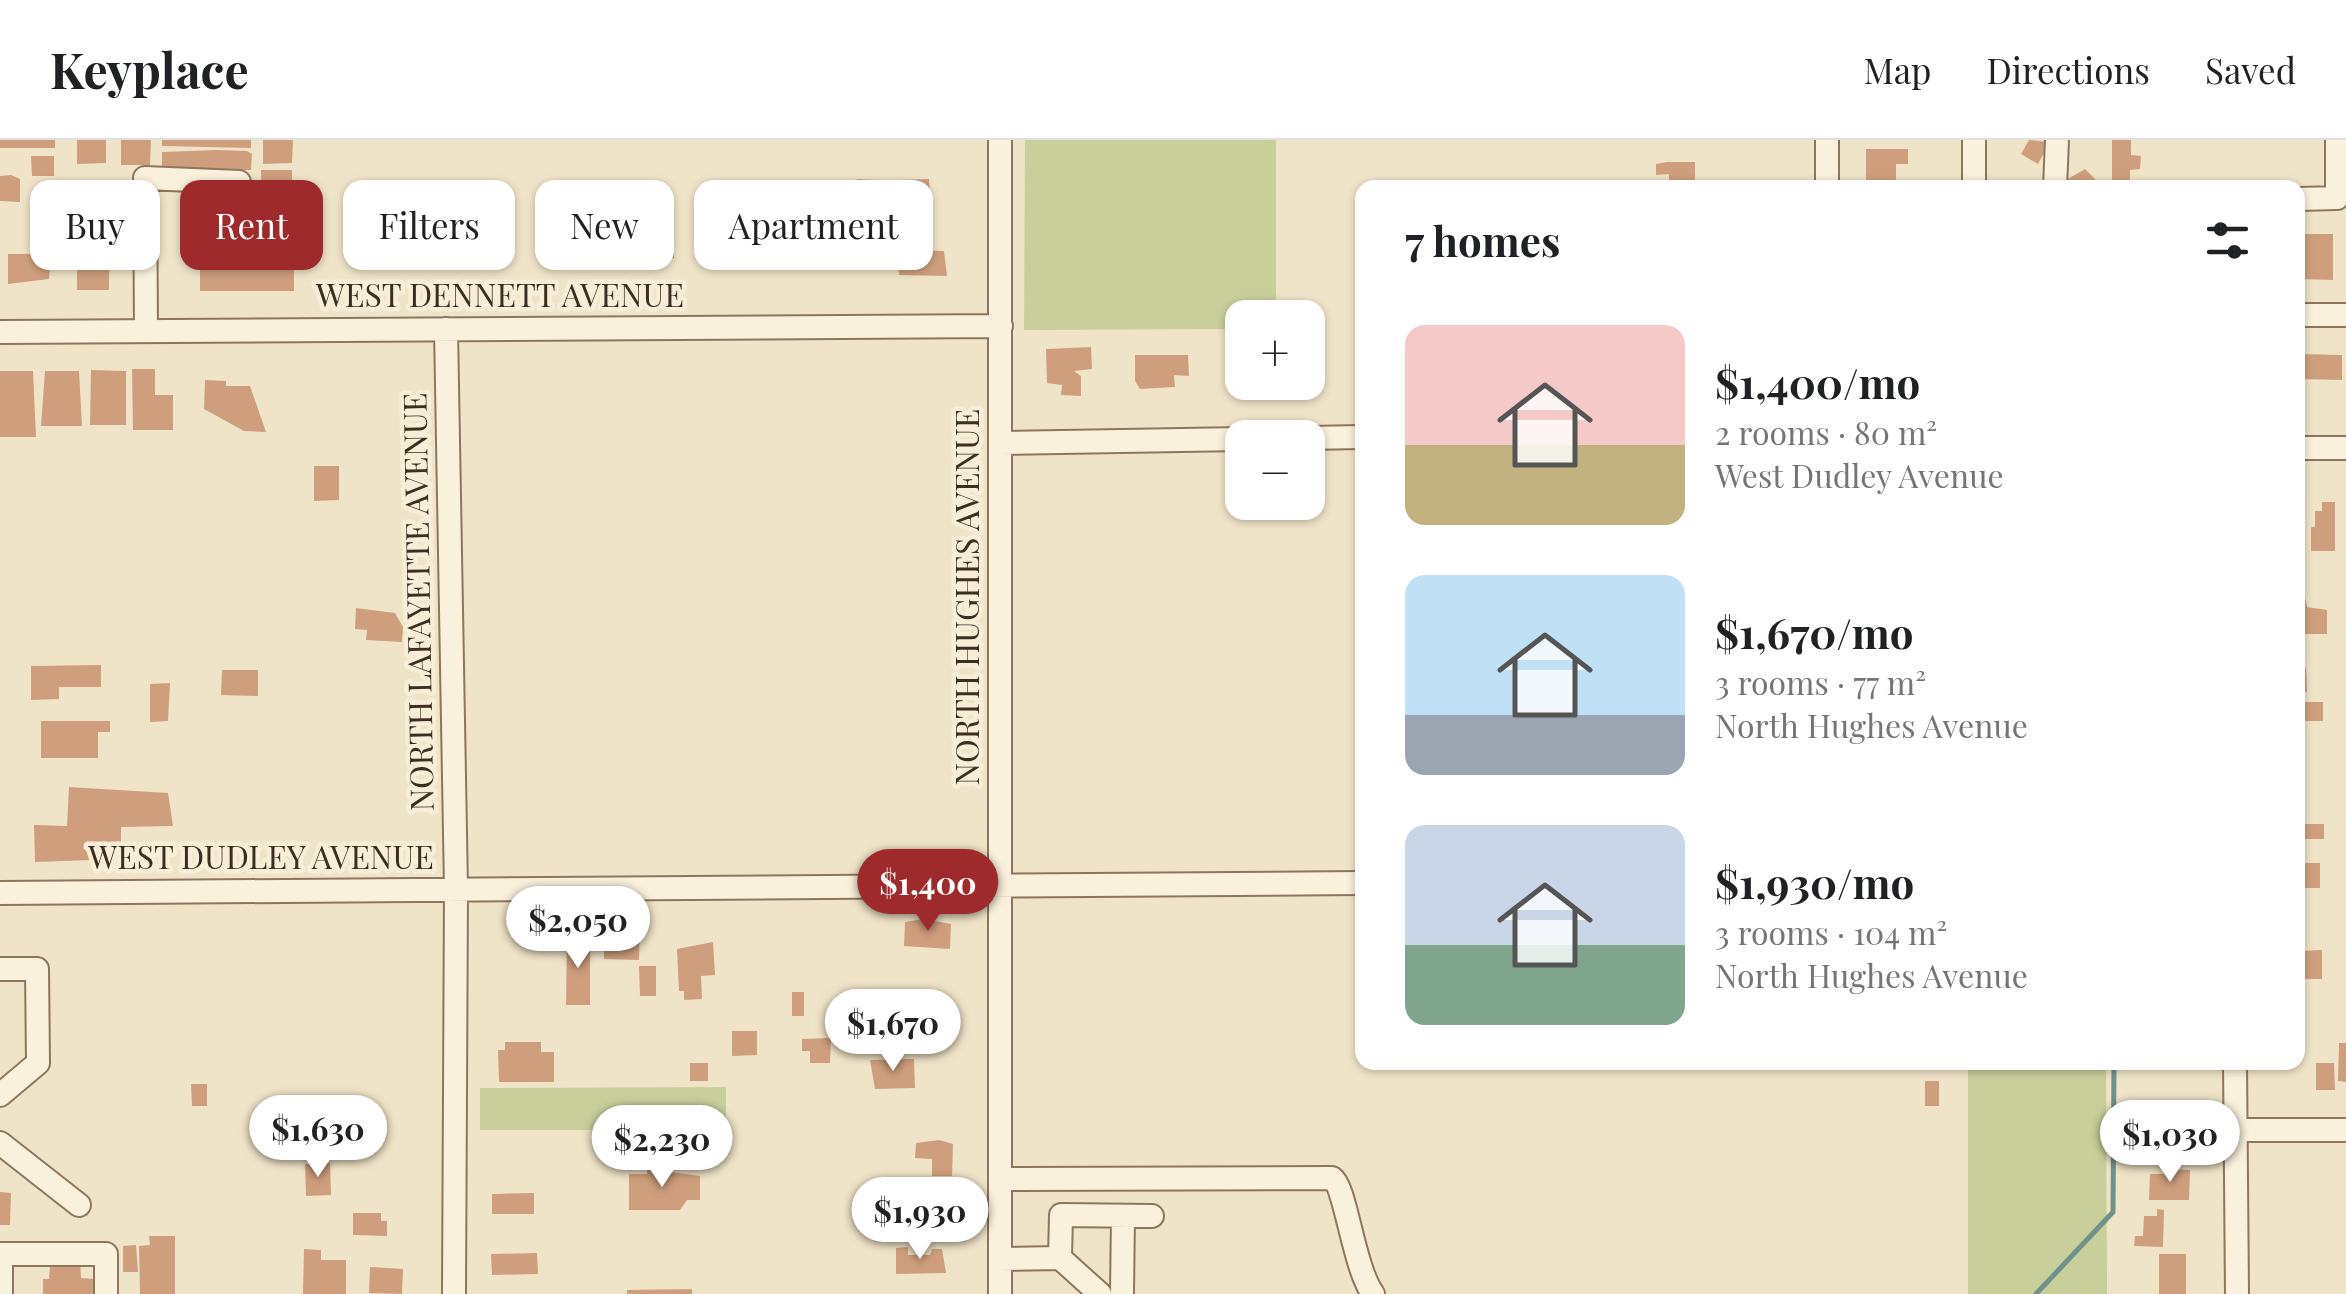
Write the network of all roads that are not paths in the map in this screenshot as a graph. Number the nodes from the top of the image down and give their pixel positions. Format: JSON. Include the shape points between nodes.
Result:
{"nodes":[{"id":1,"x":1000,"y":140,"type":"edge"},
{"id":2,"x":1826,"y":140,"type":"edge"},
{"id":3,"x":1974,"y":140,"type":"edge"},
{"id":4,"x":2057,"y":140,"type":"edge"},
{"id":5,"x":2337,"y":140,"type":"edge"},
{"id":6,"x":192,"y":180,"type":"edge"},
{"id":7,"x":1827,"y":180,"type":"edge"},
{"id":8,"x":1974,"y":180,"type":"edge"},
{"id":9,"x":2055,"y":180,"type":"edge"},
{"id":10,"x":2305,"y":200,"type":"edge"},
{"id":11,"x":2342,"y":203,"type":"edge"},
{"id":12,"x":2305,"y":315,"type":"edge"},
{"id":13,"x":2346,"y":315,"type":"edge"},
{"id":14,"x":1001,"y":326,"type":"junction"},
{"id":15,"x":446,"y":329,"type":"junction"},
{"id":16,"x":146,"y":331,"type":"junction"},
{"id":17,"x":0,"y":332,"type":"edge"},
{"id":18,"x":1325,"y":438,"type":"edge"},
{"id":19,"x":1355,"y":438,"type":"edge"},
{"id":20,"x":1225,"y":439,"type":"edge"},
{"id":21,"x":1001,"y":443,"type":"junction"},
{"id":22,"x":2305,"y":448,"type":"edge"},
{"id":23,"x":2346,"y":448,"type":"edge"},
{"id":24,"x":1355,"y":884,"type":"edge"},
{"id":25,"x":1001,"y":887,"type":"junction"},
{"id":26,"x":456,"y":889,"type":"junction"},
{"id":27,"x":0,"y":893,"type":"edge"},
{"id":28,"x":0,"y":969,"type":"edge"},
{"id":29,"x":2236,"y":1070,"type":"edge"},
{"id":30,"x":0,"y":1095,"type":"edge"},
{"id":31,"x":2236,"y":1130,"type":"junction"},
{"id":32,"x":2346,"y":1130,"type":"edge"},
{"id":33,"x":0,"y":1142,"type":"edge"},
{"id":34,"x":1000,"y":1179,"type":"junction"},
{"id":35,"x":79,"y":1205,"type":"dead end"},
{"id":36,"x":1123,"y":1216,"type":"junction"},
{"id":37,"x":1152,"y":1216,"type":"dead end"},
{"id":38,"x":1060,"y":1258,"type":"junction"},
{"id":39,"x":1000,"y":1259,"type":"junction"},
{"id":40,"x":1,"y":1294,"type":"edge"},
{"id":41,"x":106,"y":1294,"type":"edge"},
{"id":42,"x":454,"y":1294,"type":"edge"},
{"id":43,"x":1000,"y":1294,"type":"edge"},
{"id":44,"x":1100,"y":1294,"type":"edge"},
{"id":45,"x":1122,"y":1294,"type":"edge"},
{"id":46,"x":1372,"y":1294,"type":"edge"},
{"id":47,"x":2237,"y":1294,"type":"edge"}],
"edges":[{"from":1,"to":14,"type":"street","name":"NORTH HUGHES AVENUE"},
{"from":2,"to":7,"type":"street"},
{"from":3,"to":8,"type":"street"},
{"from":4,"to":9,"type":"street"},
{"from":5,"to":11,"type":"street"},
{"from":6,"to":16,"type":"street","via":[[145,178]]},
{"from":10,"to":11,"type":"street"},
{"from":12,"to":13,"type":"street"},
{"from":14,"to":15,"type":"street","name":"WEST DENNETT AVENUE"},
{"from":14,"to":21,"type":"street","name":"NORTH HUGHES AVENUE"},
{"from":15,"to":16,"type":"street","name":"WEST DENNETT AVENUE"},
{"from":15,"to":26,"type":"street","name":"NORTH LAFAYETTE AVENUE"},
{"from":16,"to":17,"type":"street","name":"WEST DENNETT AVENUE"},
{"from":18,"to":19,"type":"street"},
{"from":20,"to":21,"type":"street"},
{"from":21,"to":25,"type":"street","name":"NORTH HUGHES AVENUE"},
{"from":22,"to":23,"type":"street"},
{"from":24,"to":25,"type":"street","name":"WEST DUDLEY AVENUE"},
{"from":25,"to":26,"type":"street","name":"WEST DUDLEY AVENUE"},
{"from":25,"to":34,"type":"street","name":"NORTH HUGHES AVENUE"},
{"from":26,"to":27,"type":"street","name":"WEST DUDLEY AVENUE"},
{"from":26,"to":42,"type":"street","name":"NORTH LAFAYETTE AVENUE"},
{"from":28,"to":30,"type":"street","via":[[37,969],[38,1006],[38,1063]]},
{"from":29,"to":31,"type":"street"},
{"from":31,"to":32,"type":"street"},
{"from":31,"to":47,"type":"street"},
{"from":33,"to":35,"type":"street"},
{"from":34,"to":39,"type":"street","name":"NORTH HUGHES AVENUE"},
{"from":34,"to":46,"type":"street","via":[[1332,1178],[1343,1189],[1349,1238]]},
{"from":36,"to":37,"type":"street"},
{"from":36,"to":38,"type":"street","via":[[1060,1215]]},
{"from":36,"to":45,"type":"street"},
{"from":38,"to":39,"type":"street"},
{"from":38,"to":44,"type":"street"},
{"from":39,"to":43,"type":"street","name":"NORTH HUGHES AVENUE"},
{"from":40,"to":41,"type":"street","via":[[1,1254],[106,1254]]}]}
